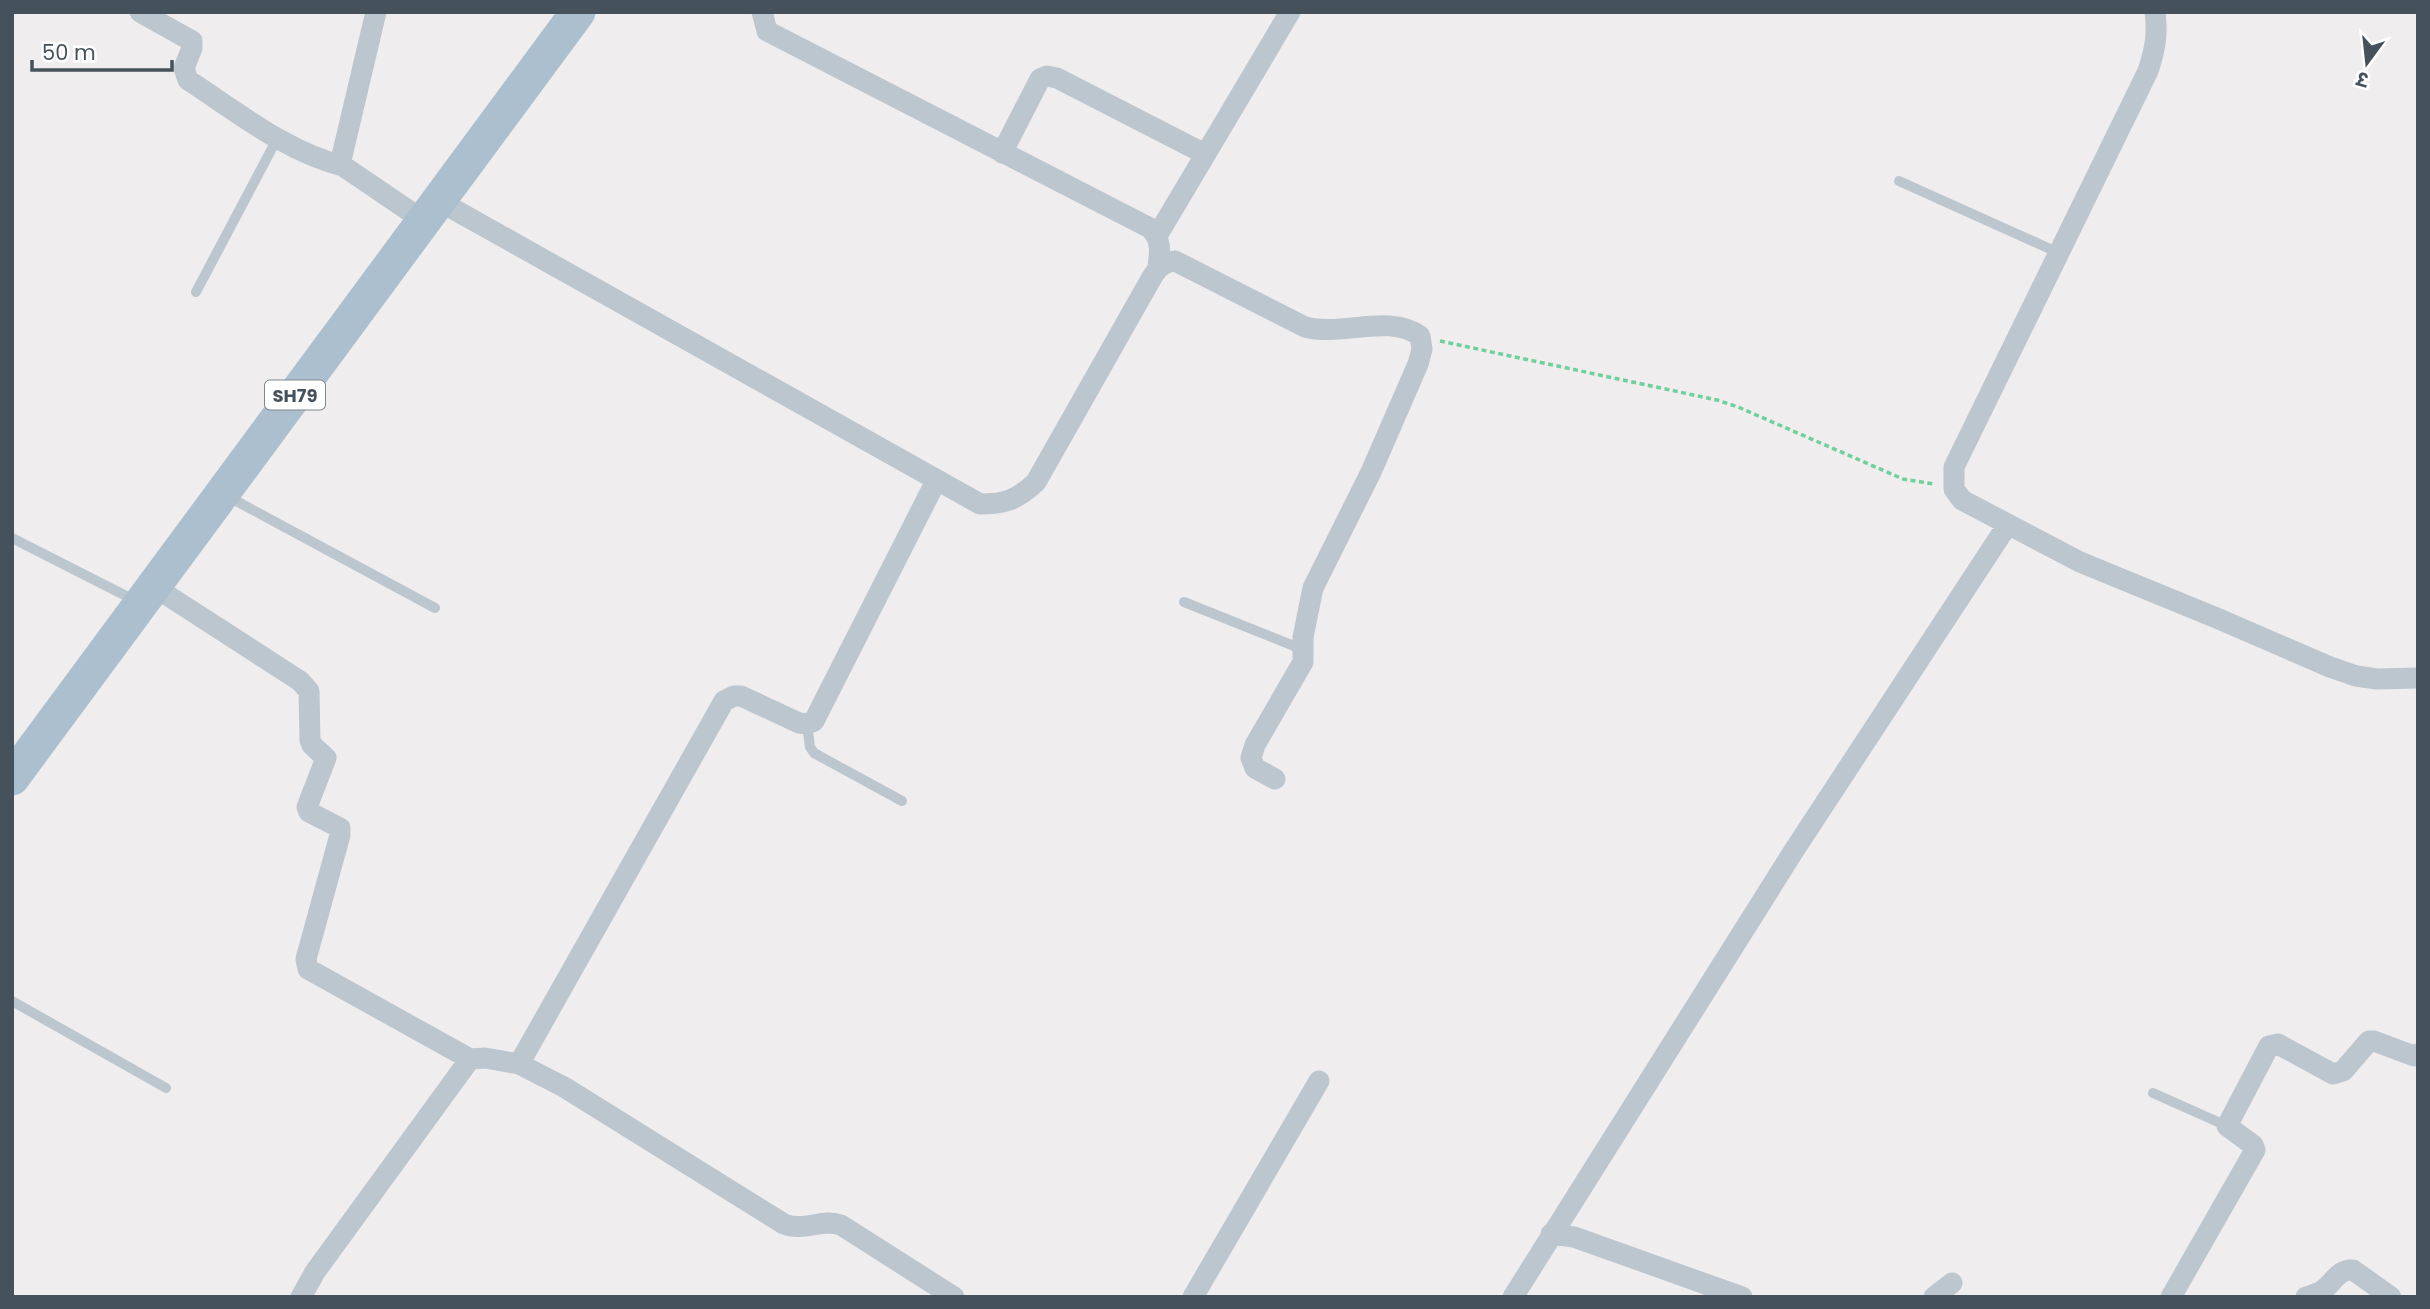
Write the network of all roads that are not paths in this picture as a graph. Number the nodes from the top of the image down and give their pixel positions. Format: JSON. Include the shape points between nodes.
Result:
{"nodes":[{"id":1,"x":140,"y":12,"type":"edge"},
{"id":2,"x":376,"y":12,"type":"edge"},
{"id":3,"x":578,"y":12,"type":"edge"},
{"id":4,"x":762,"y":12,"type":"edge"},
{"id":5,"x":1290,"y":12,"type":"edge"},
{"id":6,"x":2155,"y":12,"type":"edge"},
{"id":7,"x":278,"y":137,"type":"junction"},
{"id":8,"x":1002,"y":153,"type":"junction"},
{"id":9,"x":1205,"y":153,"type":"junction"},
{"id":10,"x":343,"y":166,"type":"junction"},
{"id":11,"x":1899,"y":181,"type":"dead end"},
{"id":12,"x":431,"y":211,"type":"junction"},
{"id":13,"x":1157,"y":236,"type":"junction"},
{"id":14,"x":2059,"y":253,"type":"junction"},
{"id":15,"x":1158,"y":267,"type":"junction"},
{"id":16,"x":196,"y":292,"type":"dead end"},
{"id":17,"x":936,"y":481,"type":"junction"},
{"id":18,"x":222,"y":493,"type":"junction"},
{"id":19,"x":2008,"y":524,"type":"junction"},
{"id":20,"x":12,"y":538,"type":"edge"},
{"id":21,"x":147,"y":595,"type":"junction"},
{"id":22,"x":1184,"y":601,"type":"dead end"},
{"id":23,"x":435,"y":608,"type":"dead end"},
{"id":24,"x":1304,"y":650,"type":"junction"},
{"id":25,"x":2418,"y":678,"type":"edge"},
{"id":26,"x":807,"y":724,"type":"junction"},
{"id":27,"x":12,"y":778,"type":"edge"},
{"id":28,"x":1275,"y":779,"type":"dead end"},
{"id":29,"x":902,"y":802,"type":"dead end"},
{"id":30,"x":12,"y":1001,"type":"edge"},
{"id":31,"x":2418,"y":1054,"type":"edge"},
{"id":32,"x":470,"y":1059,"type":"junction"},
{"id":33,"x":519,"y":1064,"type":"junction"},
{"id":34,"x":1318,"y":1081,"type":"dead end"},
{"id":35,"x":166,"y":1088,"type":"dead end"},
{"id":36,"x":2153,"y":1093,"type":"dead end"},
{"id":37,"x":2227,"y":1126,"type":"junction"},
{"id":38,"x":1551,"y":1234,"type":"junction"},
{"id":39,"x":1952,"y":1283,"type":"dead end"},
{"id":40,"x":301,"y":1297,"type":"edge"},
{"id":41,"x":954,"y":1297,"type":"edge"},
{"id":42,"x":1193,"y":1297,"type":"edge"},
{"id":43,"x":1513,"y":1297,"type":"edge"},
{"id":44,"x":1742,"y":1297,"type":"edge"},
{"id":45,"x":1934,"y":1297,"type":"edge"},
{"id":46,"x":2171,"y":1297,"type":"edge"},
{"id":47,"x":2306,"y":1297,"type":"edge"},
{"id":48,"x":2391,"y":1297,"type":"edge"}],
"edges":[{"from":1,"to":7,"type":"street","via":[[192,41],[184,68],[188,80]]},
{"from":2,"to":10,"type":"street","via":[[341,154]]},
{"from":3,"to":12,"type":"main road","number":"SH79"},
{"from":4,"to":8,"type":"street","via":[[767,31]]},
{"from":5,"to":9,"type":"street"},
{"from":6,"to":14,"type":"street","via":[[2156,49],[2148,71]]},
{"from":7,"to":10,"type":"street"},
{"from":7,"to":16,"type":"lane"},
{"from":8,"to":9,"type":"street","via":[[1040,79],[1047,76]]},
{"from":8,"to":13,"type":"street","via":[[1150,228]]},
{"from":9,"to":13,"type":"street"},
{"from":10,"to":12,"type":"street"},
{"from":11,"to":14,"type":"lane"},
{"from":12,"to":17,"type":"street"},
{"from":12,"to":18,"type":"main road","number":"SH79"},
{"from":13,"to":15,"type":"street"},
{"from":14,"to":19,"type":"street","via":[[1952,476],[1962,500]]},
{"from":15,"to":17,"type":"street","via":[[1036,482],[1022,495],[1000,504],[980,505]]},
{"from":15,"to":24,"type":"street","via":[[1175,261],[1315,330],[1395,326],[1420,336],[1418,364],[1313,588]]},
{"from":17,"to":26,"type":"street","via":[[819,714]]},
{"from":18,"to":21,"type":"main road","number":"SH79"},
{"from":18,"to":23,"type":"lane"},
{"from":19,"to":25,"type":"street","via":[[2080,562],[2330,667],[2377,679]]},
{"from":19,"to":38,"type":"street"},
{"from":20,"to":21,"type":"lane"},
{"from":21,"to":27,"type":"main road","number":"SH79"},
{"from":21,"to":32,"type":"street","via":[[300,681],[309,691],[310,740],[326,758],[307,807],[340,828],[340,835],[306,959],[308,969]]},
{"from":22,"to":24,"type":"lane"},
{"from":24,"to":28,"type":"street","via":[[1300,670],[1251,758],[1255,768]]},
{"from":26,"to":29,"type":"lane","via":[[814,753]]},
{"from":26,"to":33,"type":"street","via":[[741,696],[724,701]]},
{"from":30,"to":35,"type":"lane"},
{"from":31,"to":37,"type":"street","via":[[2368,1041],[2343,1071],[2333,1074],[2273,1044]]},
{"from":32,"to":33,"type":"street"},
{"from":32,"to":40,"type":"street"},
{"from":33,"to":41,"type":"street","via":[[565,1087],[784,1223],[795,1228],[833,1222],[841,1225]]},
{"from":34,"to":42,"type":"street"},
{"from":36,"to":37,"type":"lane"},
{"from":37,"to":46,"type":"street","via":[[2255,1150]]},
{"from":38,"to":43,"type":"street"},
{"from":38,"to":44,"type":"street","via":[[1574,1237]]},
{"from":39,"to":45,"type":"street"},
{"from":47,"to":48,"type":"street","via":[[2322,1291],[2348,1269]]}]}
